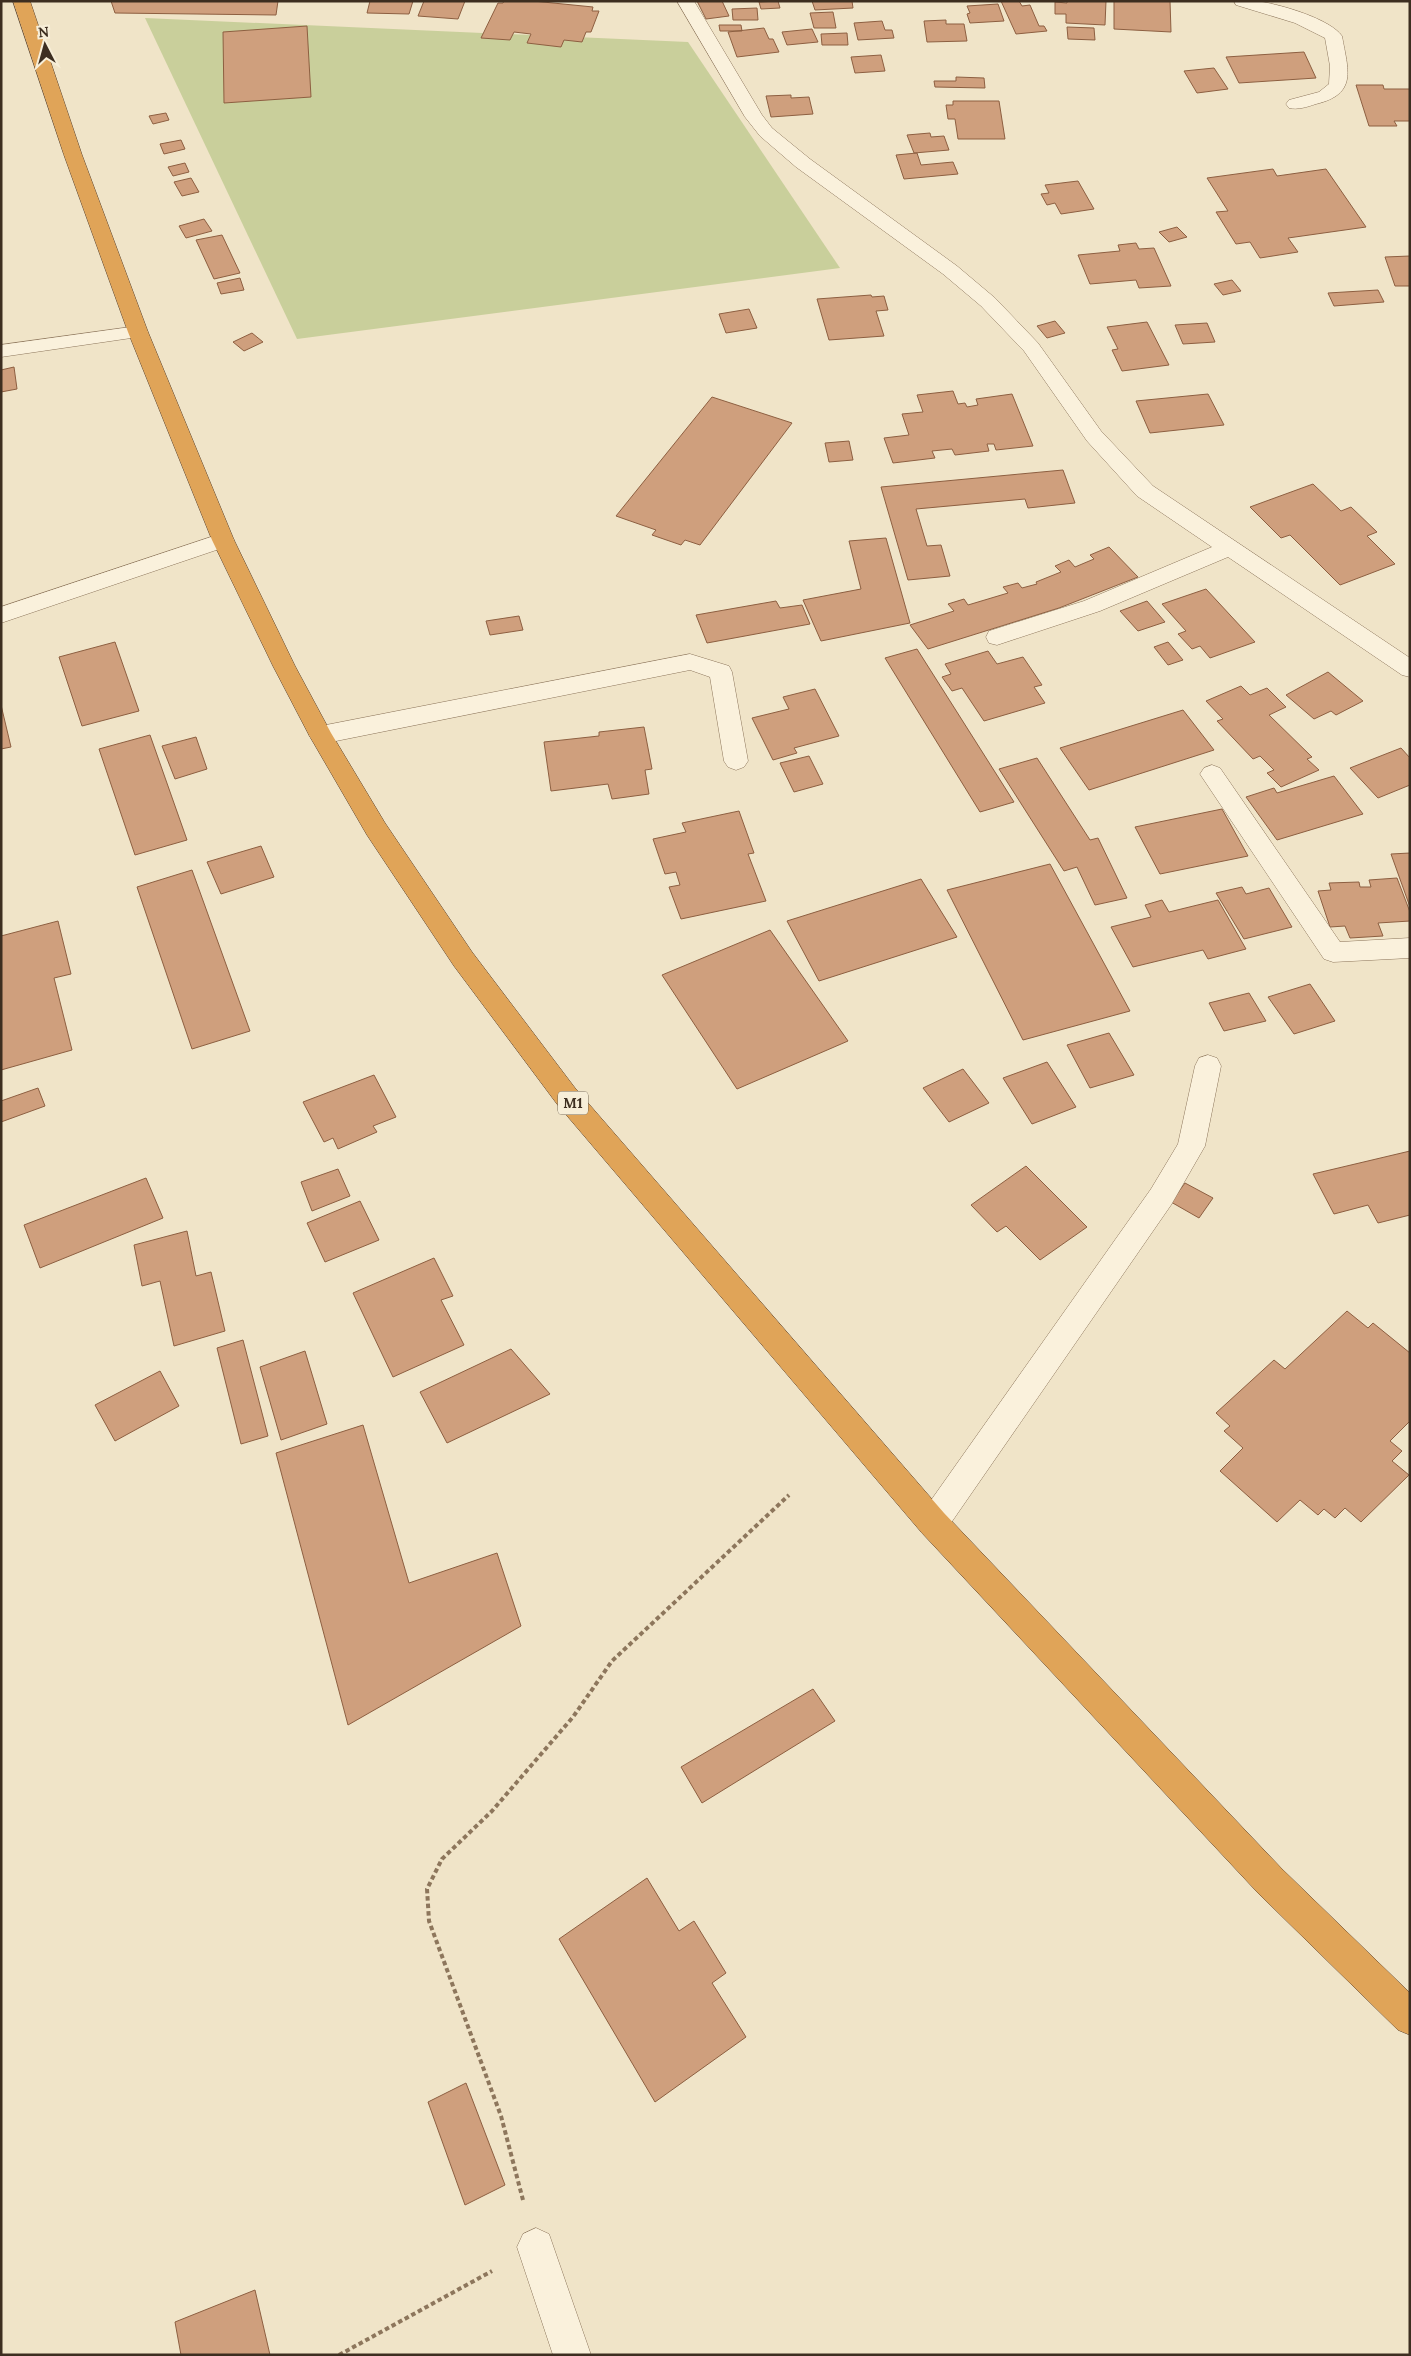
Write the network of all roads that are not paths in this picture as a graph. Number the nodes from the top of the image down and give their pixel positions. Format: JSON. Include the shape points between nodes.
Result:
{"nodes":[{"id":1,"x":21,"y":1,"type":"edge"},
{"id":2,"x":685,"y":1,"type":"edge"},
{"id":3,"x":1242,"y":1,"type":"edge"},
{"id":4,"x":1296,"y":104,"type":"dead end"},
{"id":5,"x":138,"y":332,"type":"junction"},
{"id":6,"x":1,"y":351,"type":"edge"},
{"id":7,"x":223,"y":540,"type":"junction"},
{"id":8,"x":1229,"y":548,"type":"junction"},
{"id":9,"x":1,"y":615,"type":"edge"},
{"id":10,"x":997,"y":637,"type":"dead end"},
{"id":11,"x":1410,"y":669,"type":"edge"},
{"id":12,"x":321,"y":735,"type":"junction"},
{"id":13,"x":736,"y":761,"type":"dead end"},
{"id":14,"x":1212,"y":774,"type":"dead end"},
{"id":15,"x":1410,"y":948,"type":"edge"},
{"id":16,"x":1208,"y":1066,"type":"dead end"},
{"id":17,"x":933,"y":1523,"type":"junction"},
{"id":18,"x":1410,"y":2018,"type":"edge"},
{"id":19,"x":536,"y":2247,"type":"road end"},
{"id":20,"x":572,"y":2355,"type":"edge"}],
"edges":[{"from":1,"to":5,"type":"highway","number":"M1"},
{"from":2,"to":8,"type":"street","via":[[766,132],[988,302],[1031,347],[1094,436],[1145,491]]},
{"from":3,"to":4,"type":"street","via":[[1307,22],[1333,36],[1340,75],[1336,89],[1324,98]]},
{"from":5,"to":6,"type":"street"},
{"from":5,"to":7,"type":"highway","number":"M1"},
{"from":7,"to":9,"type":"street"},
{"from":7,"to":12,"type":"highway","number":"M1"},
{"from":8,"to":10,"type":"street","via":[[1092,606]]},
{"from":8,"to":11,"type":"street"},
{"from":12,"to":13,"type":"street","via":[[690,662],[722,672]]},
{"from":12,"to":17,"type":"highway","number":"M1","via":[[376,829],[463,959],[566,1096]]},
{"from":14,"to":15,"type":"street","via":[[1333,952]]},
{"from":16,"to":17,"type":"street","via":[[1190,1146],[1161,1197]]},
{"from":17,"to":18,"type":"highway","number":"M1","via":[[1270,1882]]},
{"from":19,"to":20,"type":"street"}]}
